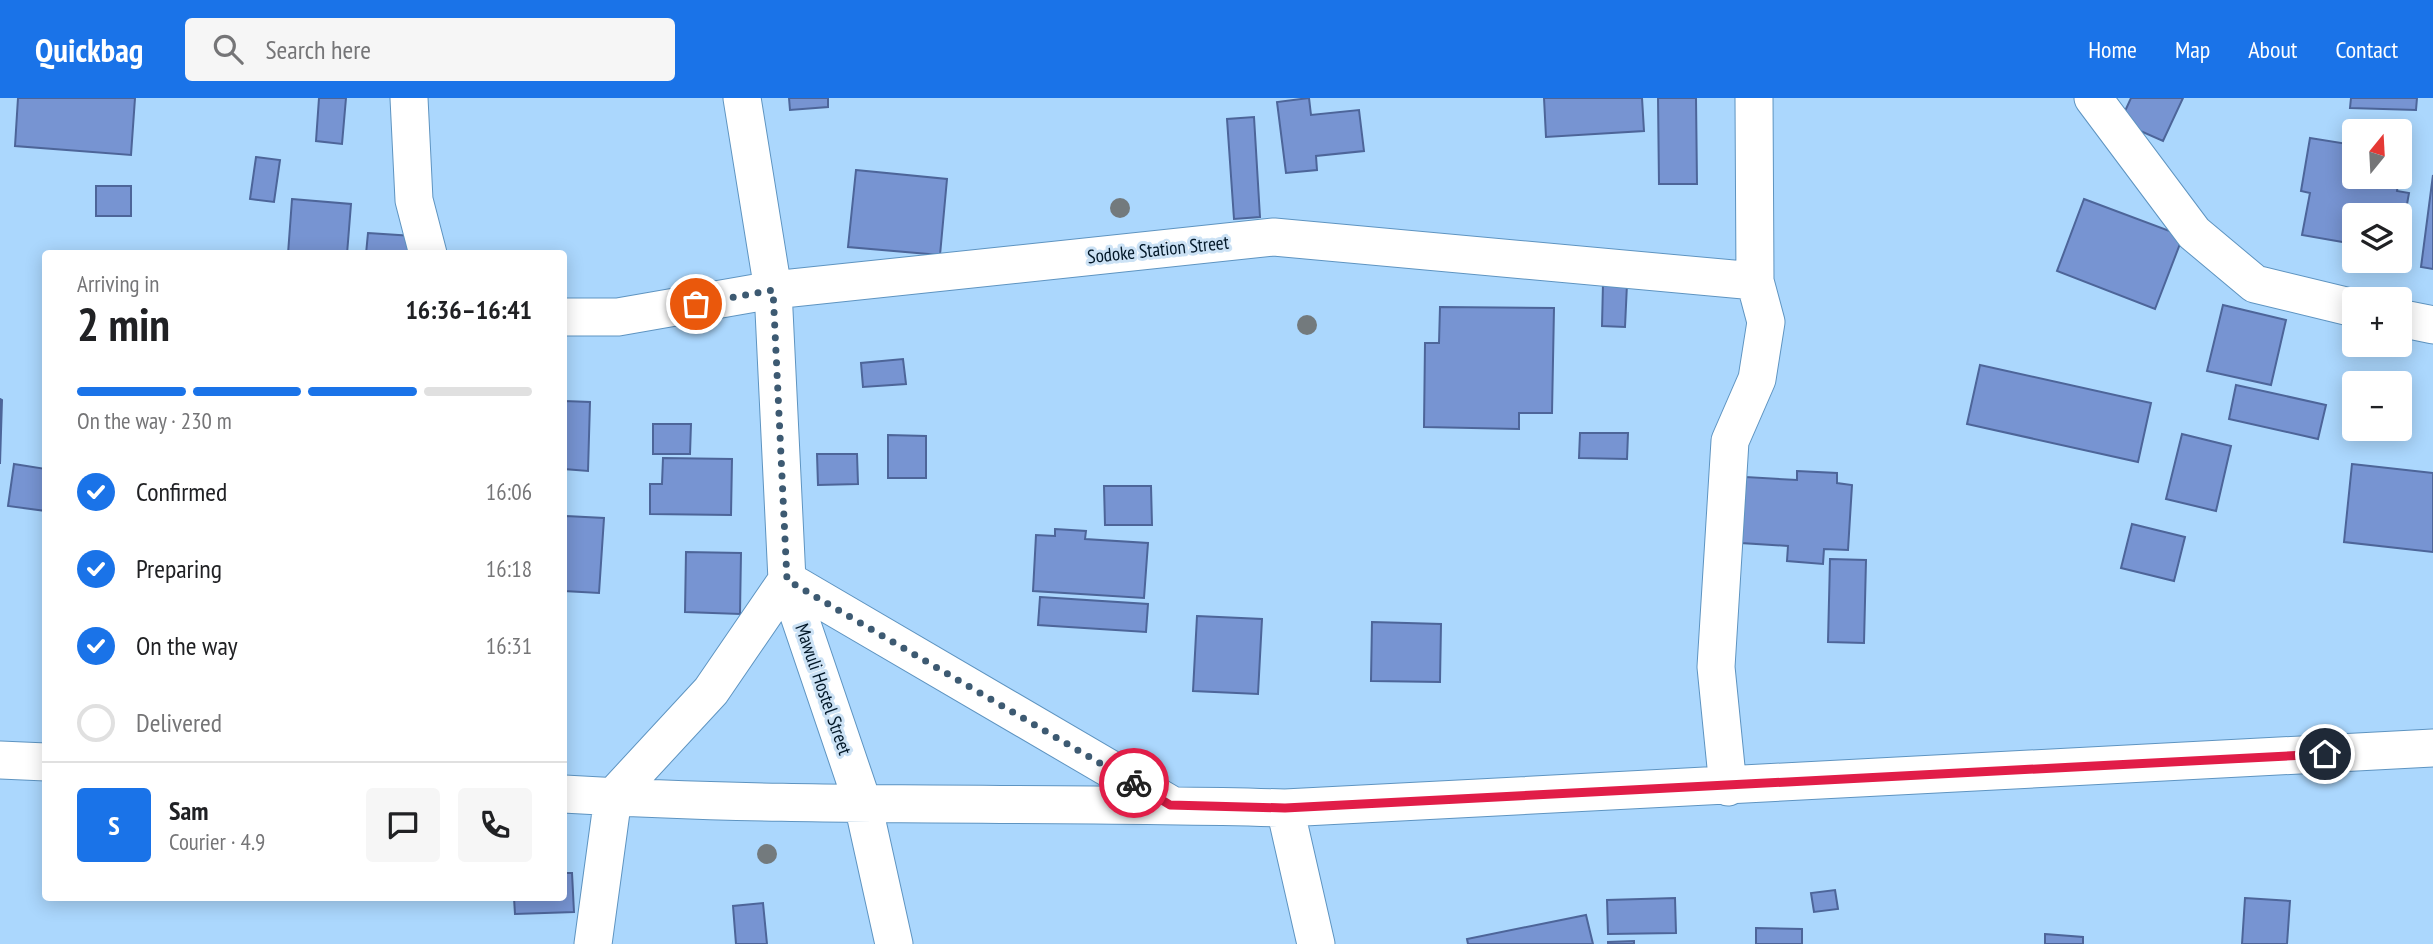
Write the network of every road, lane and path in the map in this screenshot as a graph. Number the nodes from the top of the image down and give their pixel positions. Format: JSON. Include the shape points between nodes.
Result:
{"nodes":[{"id":1,"x":409,"y":98,"type":"edge"},
{"id":2,"x":742,"y":98,"type":"edge"},
{"id":3,"x":1754,"y":98,"type":"edge"},
{"id":4,"x":2093,"y":98,"type":"edge"},
{"id":5,"x":427,"y":250,"type":"edge"},
{"id":6,"x":1755,"y":281,"type":"junction"},
{"id":7,"x":773,"y":290,"type":"junction"},
{"id":8,"x":2342,"y":305,"type":"edge"},
{"id":9,"x":567,"y":317,"type":"edge"},
{"id":10,"x":2412,"y":321,"type":"edge"},
{"id":11,"x":2433,"y":325,"type":"edge"},
{"id":12,"x":787,"y":580,"type":"junction"},
{"id":13,"x":2433,"y":748,"type":"edge"},
{"id":14,"x":0,"y":760,"type":"edge"},
{"id":15,"x":42,"y":762,"type":"edge"},
{"id":16,"x":1728,"y":787,"type":"junction"},
{"id":17,"x":567,"y":794,"type":"edge"},
{"id":18,"x":613,"y":797,"type":"junction"},
{"id":19,"x":863,"y":804,"type":"junction"},
{"id":20,"x":1170,"y":805,"type":"junction"},
{"id":21,"x":1285,"y":808,"type":"junction"},
{"id":22,"x":593,"y":944,"type":"edge"},
{"id":23,"x":894,"y":944,"type":"edge"},
{"id":24,"x":1316,"y":944,"type":"edge"}],
"edges":[{"from":1,"to":5,"type":"street","via":[[414,200]]},
{"from":2,"to":7,"type":"street","name":"Mawuli Hostel Street"},
{"from":3,"to":6,"type":"street"},
{"from":4,"to":8,"type":"street","via":[[2194,233],[2255,284]]},
{"from":6,"to":7,"type":"street","name":"Sodoke Station Street","via":[[1273,237]]},
{"from":6,"to":16,"type":"street","via":[[1766,322],[1757,379],[1730,441],[1716,667]]},
{"from":7,"to":9,"type":"street","name":"Sodoke Station Street","via":[[618,317]]},
{"from":7,"to":12,"type":"street","name":"Mawuli Hostel Street"},
{"from":10,"to":11,"type":"street"},
{"from":12,"to":18,"type":"street","via":[[711,691]]},
{"from":12,"to":19,"type":"street","name":"Mawuli Hostel Street"},
{"from":12,"to":20,"type":"street"},
{"from":13,"to":16,"type":"street"},
{"from":14,"to":15,"type":"street"},
{"from":16,"to":21,"type":"street"},
{"from":17,"to":18,"type":"street"},
{"from":18,"to":19,"type":"street"},
{"from":18,"to":22,"type":"street"},
{"from":19,"to":20,"type":"street"},
{"from":19,"to":23,"type":"street","name":"Mawuli Hostel Street"},
{"from":20,"to":21,"type":"street"},
{"from":21,"to":24,"type":"street"}]}
